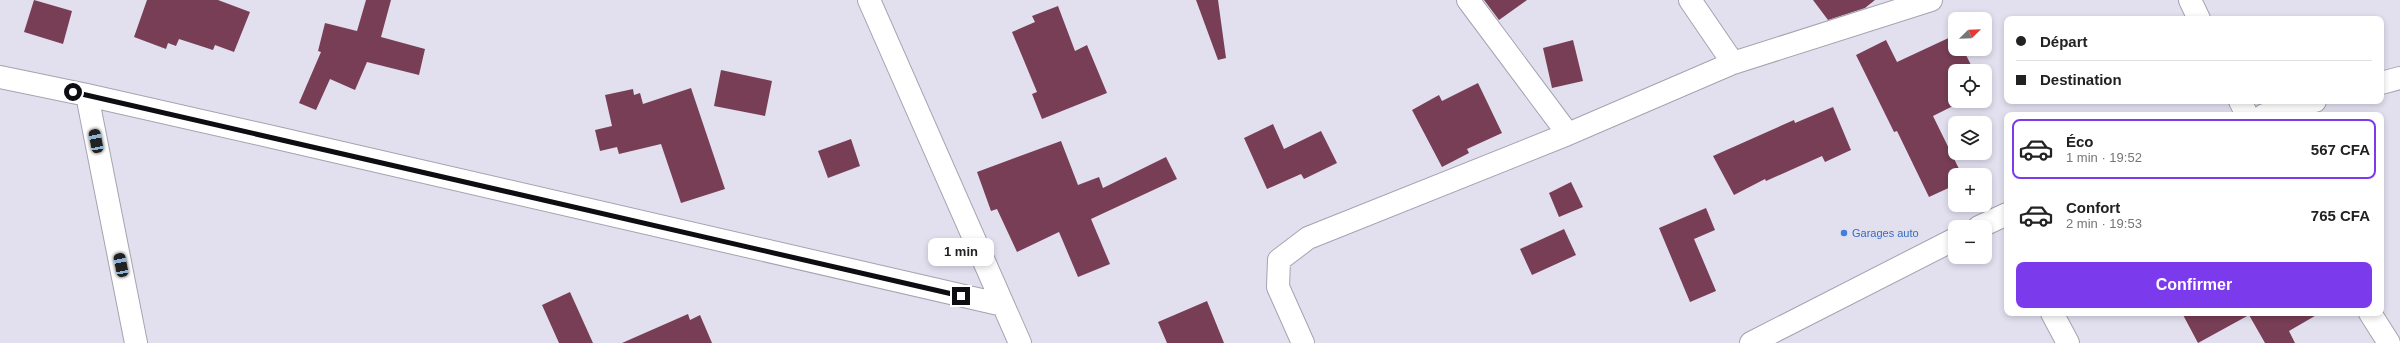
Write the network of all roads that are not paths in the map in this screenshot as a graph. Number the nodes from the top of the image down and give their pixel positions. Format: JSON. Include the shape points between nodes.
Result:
{"nodes":[{"id":1,"x":869,"y":0,"type":"edge"},
{"id":2,"x":1468,"y":0,"type":"edge"},
{"id":3,"x":1690,"y":0,"type":"edge"},
{"id":4,"x":2190,"y":0,"type":"edge"},
{"id":5,"x":1922,"y":2,"type":"edge"},
{"id":6,"x":2198,"y":16,"type":"edge"},
{"id":7,"x":1733,"y":63,"type":"junction"},
{"id":8,"x":0,"y":77,"type":"edge"},
{"id":9,"x":2400,"y":78,"type":"edge"},
{"id":10,"x":2384,"y":82,"type":"edge"},
{"id":11,"x":87,"y":95,"type":"junction"},
{"id":12,"x":2304,"y":104,"type":"edge"},
{"id":13,"x":2275,"y":112,"type":"edge"},
{"id":14,"x":1568,"y":134,"type":"junction"},
{"id":15,"x":2004,"y":220,"type":"edge"},
{"id":16,"x":1992,"y":224,"type":"edge"},
{"id":17,"x":1948,"y":243,"type":"edge"},
{"id":18,"x":1003,"y":306,"type":"junction"},
{"id":19,"x":2054,"y":316,"type":"edge"},
{"id":20,"x":2372,"y":316,"type":"edge"},
{"id":21,"x":1777,"y":337,"type":"edge"},
{"id":22,"x":136,"y":343,"type":"edge"},
{"id":23,"x":1020,"y":343,"type":"edge"},
{"id":24,"x":1304,"y":343,"type":"edge"},
{"id":25,"x":1751,"y":343,"type":"edge"},
{"id":26,"x":2068,"y":343,"type":"edge"},
{"id":27,"x":2389,"y":343,"type":"edge"}],
"edges":[{"from":1,"to":18,"type":"street"},
{"from":2,"to":14,"type":"street"},
{"from":3,"to":7,"type":"street"},
{"from":4,"to":6,"type":"street"},
{"from":5,"to":7,"type":"street"},
{"from":7,"to":14,"type":"street"},
{"from":8,"to":11,"type":"street"},
{"from":9,"to":10,"type":"street"},
{"from":11,"to":18,"type":"street"},
{"from":11,"to":22,"type":"street"},
{"from":12,"to":13,"type":"street"},
{"from":14,"to":24,"type":"street","via":[[1308,238],[1279,260],[1278,287]]},
{"from":15,"to":16,"type":"street"},
{"from":17,"to":21,"type":"street"},
{"from":18,"to":23,"type":"street"},
{"from":19,"to":26,"type":"street"},
{"from":20,"to":27,"type":"street"},
{"from":21,"to":25,"type":"street"}]}
